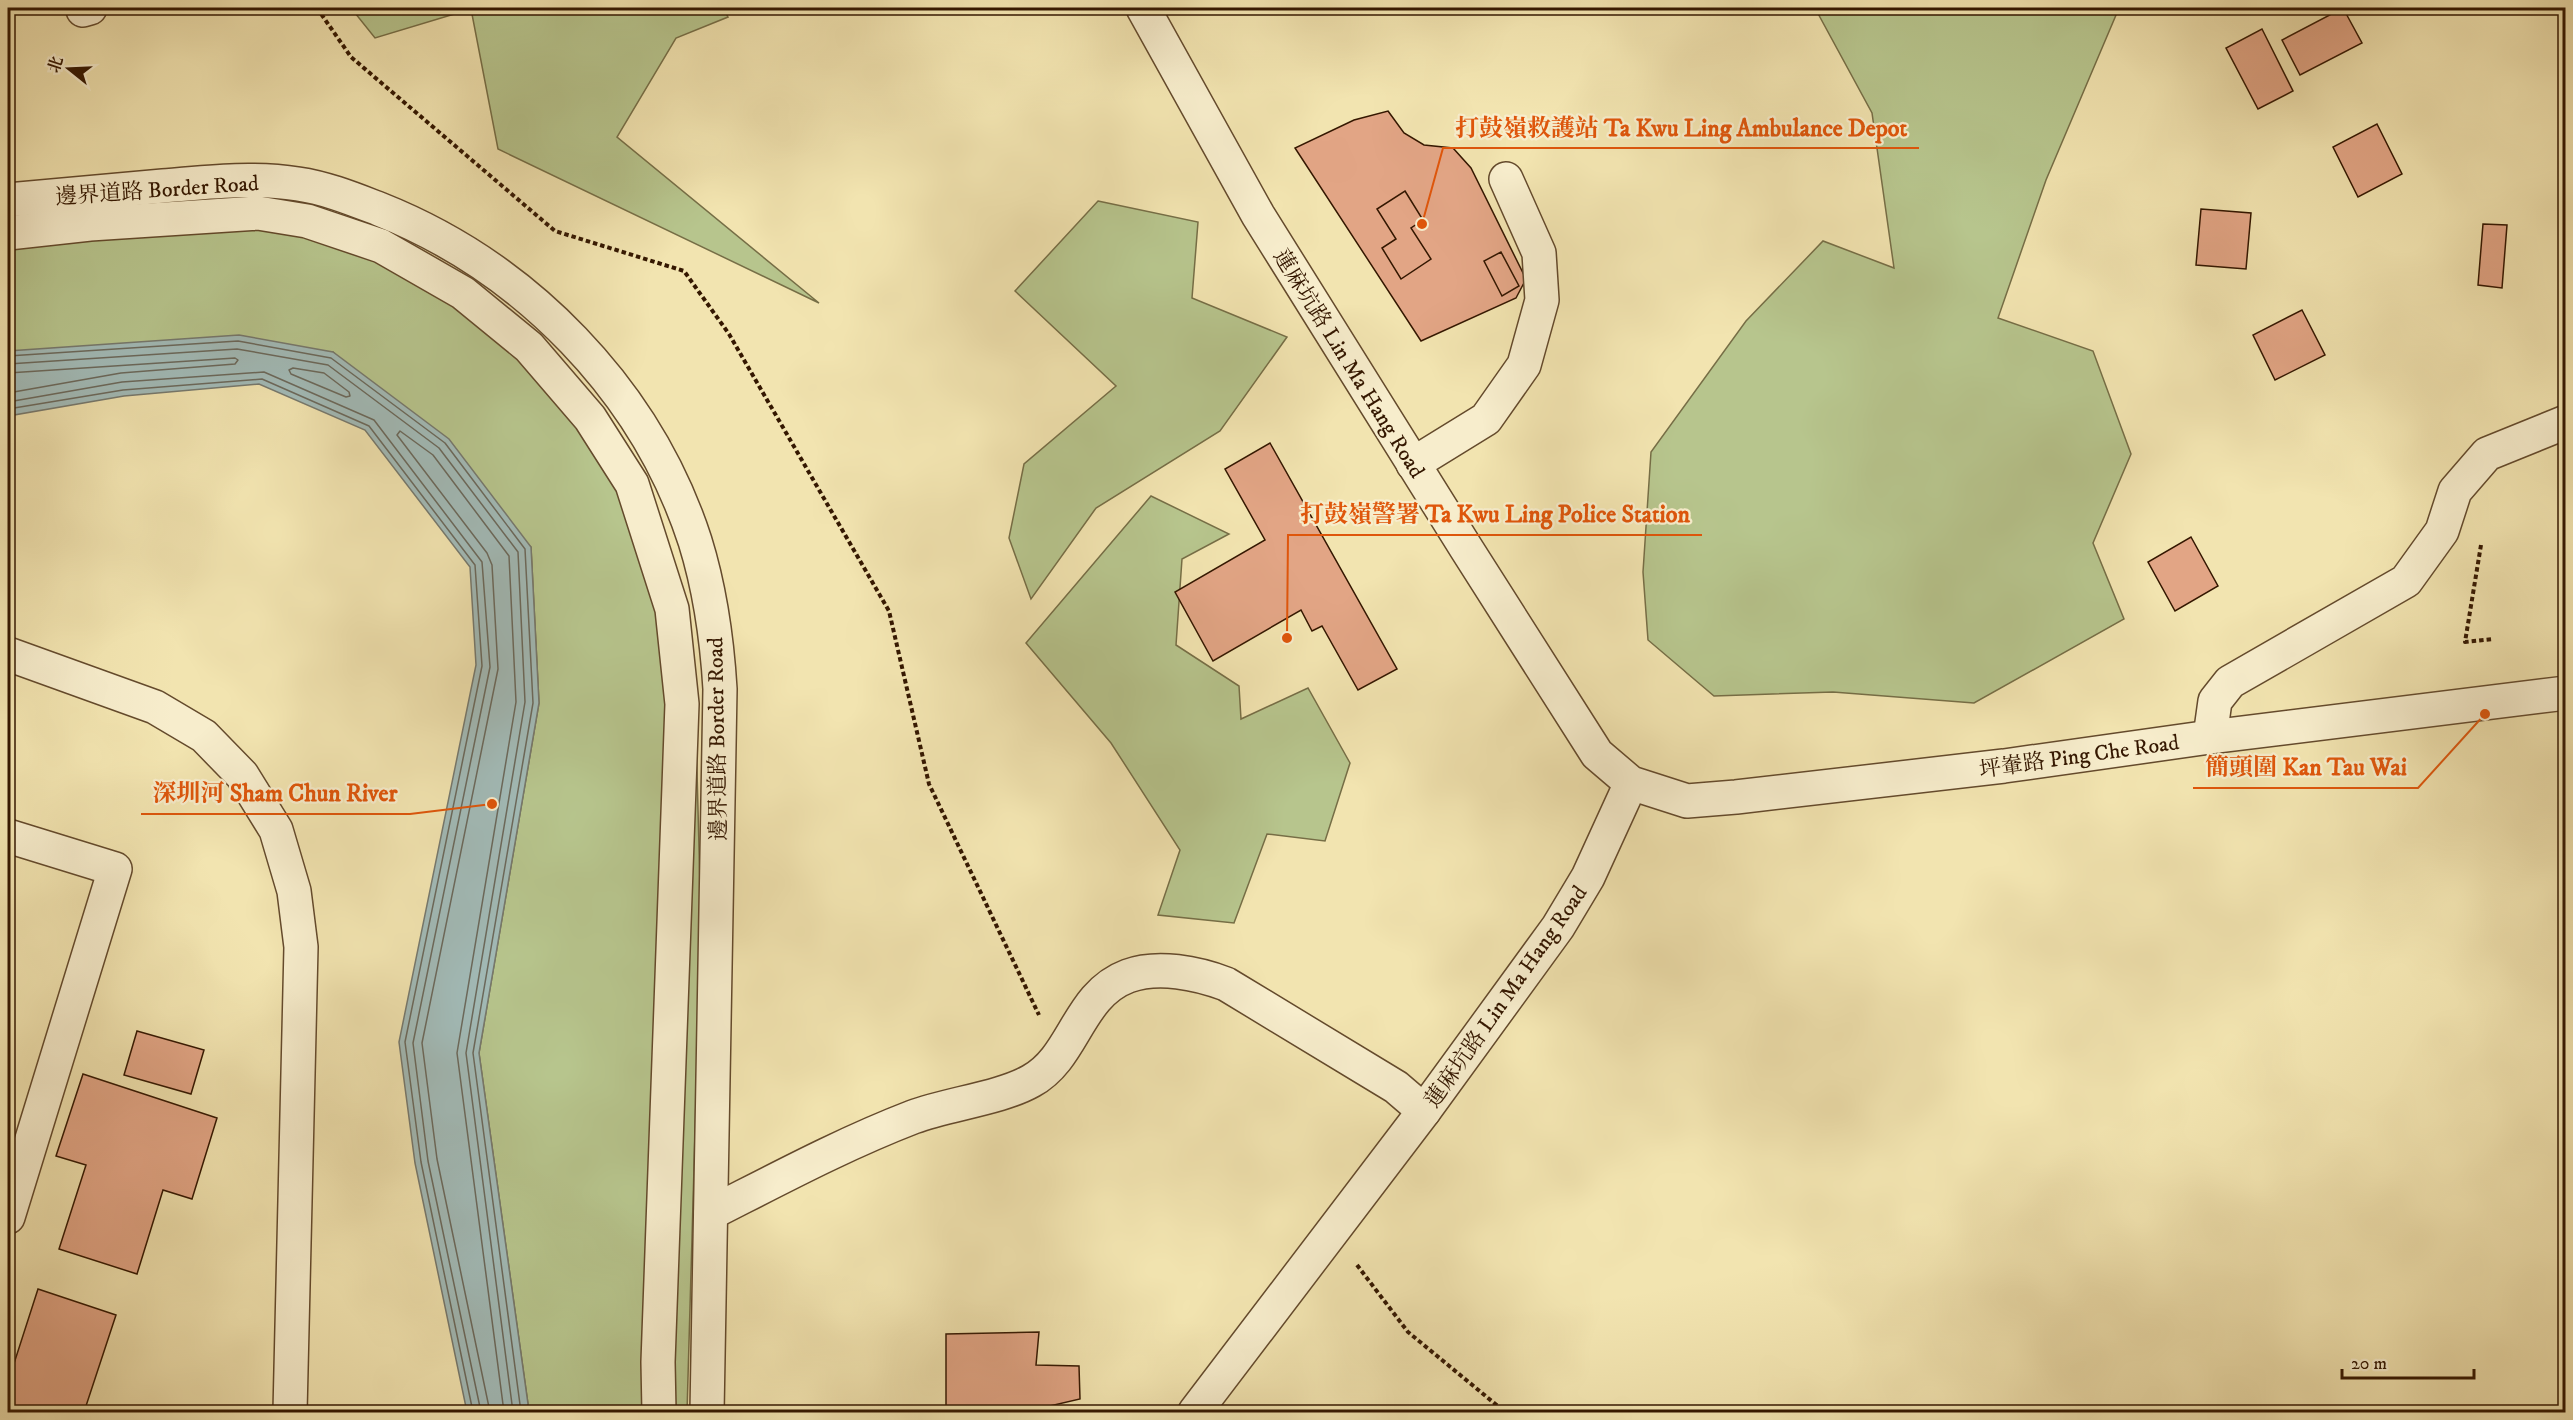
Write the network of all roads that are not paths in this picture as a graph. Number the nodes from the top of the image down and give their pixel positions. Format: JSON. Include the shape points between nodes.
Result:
{"nodes":[{"id":1,"x":1143,"y":8,"type":"edge"},
{"id":2,"x":1506,"y":179,"type":"dead end"},
{"id":3,"x":8,"y":200,"type":"edge"},
{"id":4,"x":8,"y":233,"type":"edge"},
{"id":5,"x":2565,"y":422,"type":"edge"},
{"id":6,"x":1413,"y":464,"type":"junction"},
{"id":7,"x":8,"y":654,"type":"edge"},
{"id":8,"x":2565,"y":693,"type":"edge"},
{"id":9,"x":2210,"y":737,"type":"junction"},
{"id":10,"x":1631,"y":783,"type":"junction"},
{"id":11,"x":8,"y":836,"type":"edge"},
{"id":12,"x":1424,"y":1111,"type":"junction"},
{"id":13,"x":711,"y":1213,"type":"junction"},
{"id":14,"x":8,"y":1217,"type":"edge"},
{"id":15,"x":290,"y":1413,"type":"edge"},
{"id":16,"x":659,"y":1413,"type":"edge"},
{"id":17,"x":707,"y":1413,"type":"edge"},
{"id":18,"x":1195,"y":1413,"type":"edge"}],
"edges":[{"from":1,"to":6,"type":"street","name":"蓮麻坑路 Lin Ma Hang Road","via":[[1258,215]]},
{"from":2,"to":6,"type":"street","via":[[1539,253],[1542,300],[1524,365],[1486,419]]},
{"from":3,"to":13,"type":"street","name":"邊界道路 Border Road","via":[[247,180],[298,184],[356,200],[427,230],[526,295],[583,350],[626,405],[664,469],[694,540],[710,600],[718,656],[721,727]]},
{"from":4,"to":16,"type":"street","via":[[258,213],[307,221],[381,246],[463,293],[528,347],[590,418],[632,484],[672,609],[682,704]]},
{"from":5,"to":9,"type":"street","via":[[2487,454],[2456,491],[2442,531],[2406,581],[2230,682],[2215,701]]},
{"from":6,"to":10,"type":"street","name":"蓮麻坑路 Lin Ma Hang Road","via":[[1597,754]]},
{"from":7,"to":15,"type":"street","via":[[154,707],[204,736],[242,775],[276,830],[294,891],[301,947]]},
{"from":8,"to":9,"type":"street","name":"坪輋路 Ping Che Road"},
{"from":9,"to":10,"type":"street","name":"坪輋路 Ping Che Road","via":[[2004,766],[1707,800],[1687,801]]},
{"from":10,"to":12,"type":"street","name":"蓮麻坑路 Lin Ma Hang Road","via":[[1588,877],[1558,927]]},
{"from":11,"to":14,"type":"street","via":[[115,869]]},
{"from":12,"to":13,"type":"street","via":[[1396,1087],[1226,984],[1195,975],[1146,972],[1115,982],[1087,1007],[1058,1056],[1029,1083],[889,1127]]},
{"from":12,"to":18,"type":"street","name":"蓮麻坑路 Lin Ma Hang Road"},
{"from":13,"to":17,"type":"street","name":"邊界道路 Border Road"}]}
